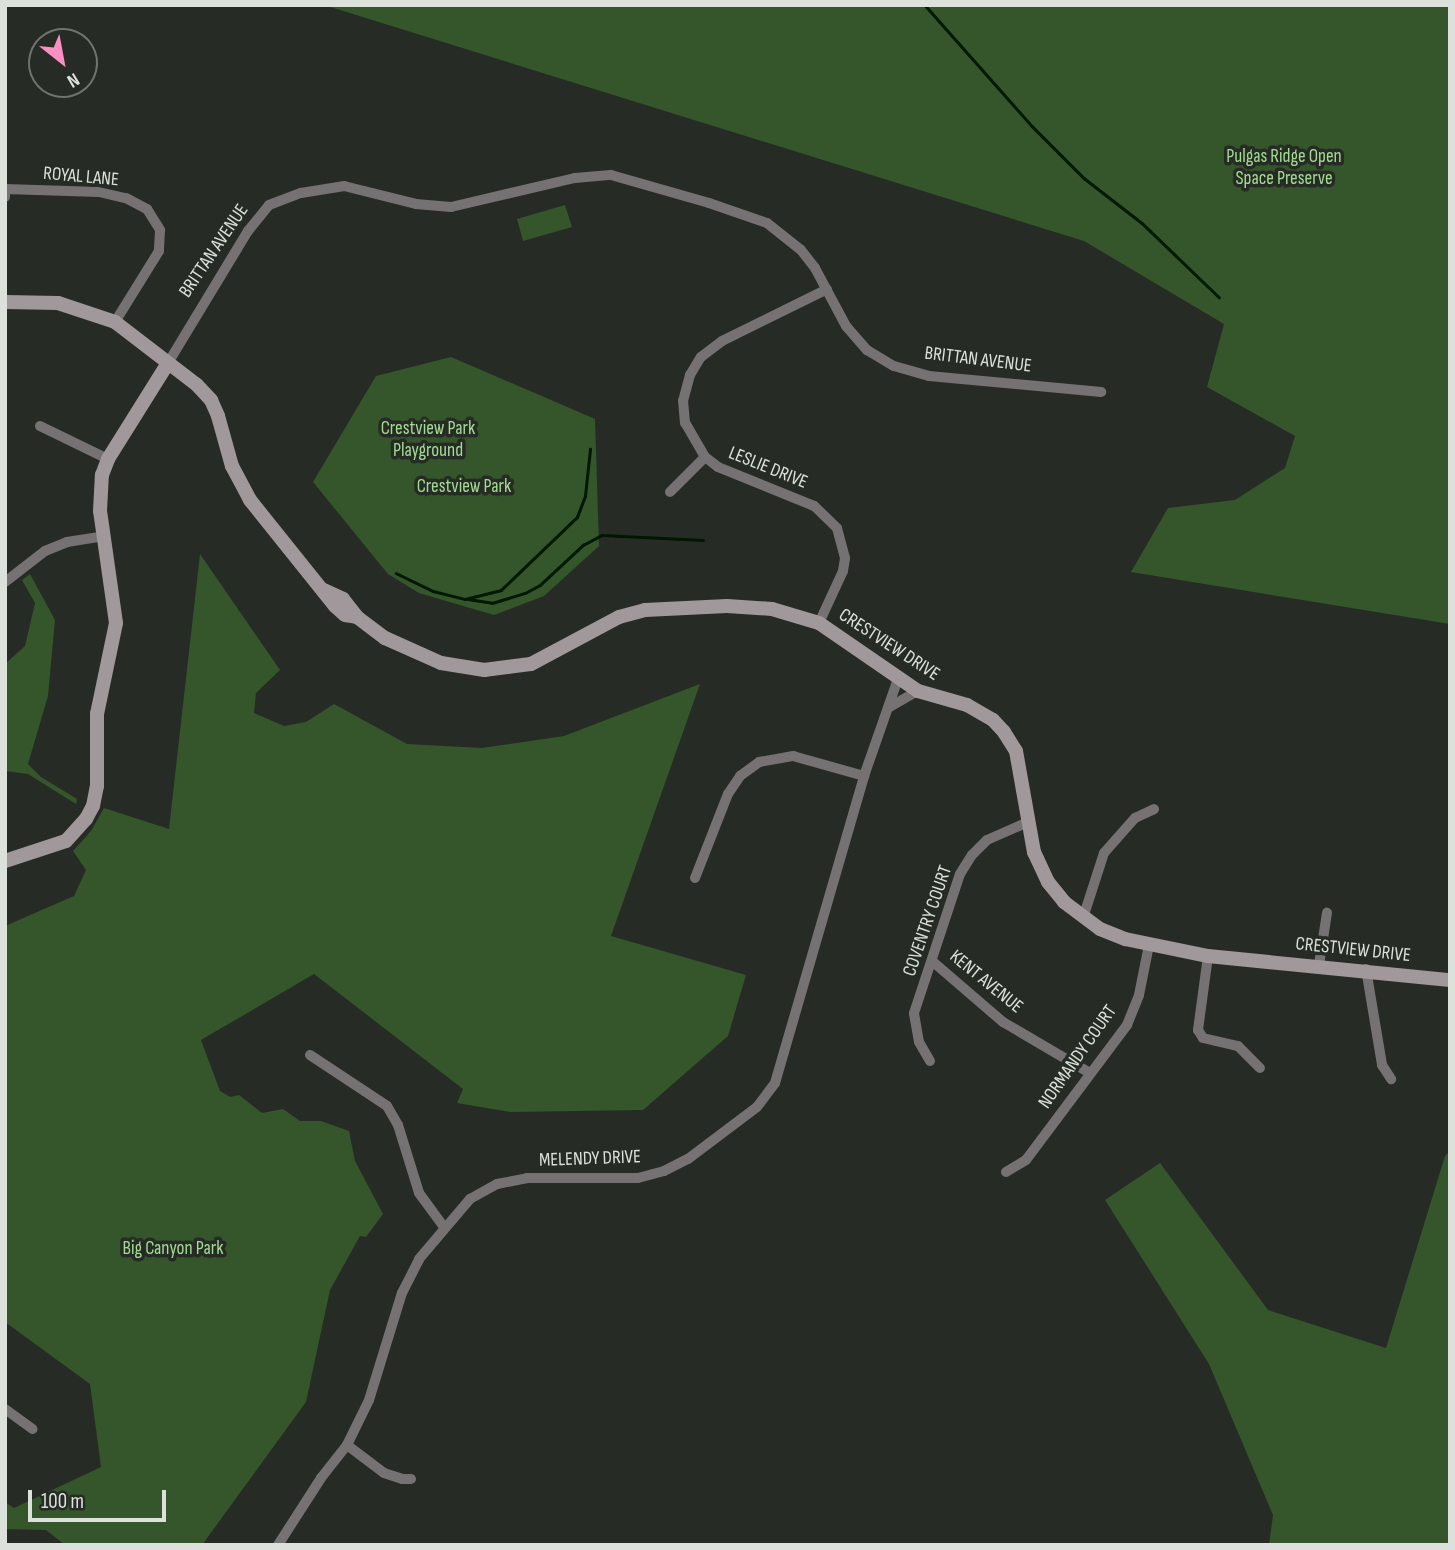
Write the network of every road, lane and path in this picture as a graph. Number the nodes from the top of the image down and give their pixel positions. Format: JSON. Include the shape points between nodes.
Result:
{"nodes":[{"id":1,"x":5,"y":189,"type":"edge"},
{"id":2,"x":5,"y":198,"type":"edge"},
{"id":3,"x":827,"y":289,"type":"junction"},
{"id":4,"x":5,"y":302,"type":"edge"},
{"id":5,"x":115,"y":322,"type":"junction"},
{"id":6,"x":168,"y":362,"type":"junction"},
{"id":7,"x":1101,"y":392,"type":"dead end"},
{"id":8,"x":40,"y":426,"type":"dead end"},
{"id":9,"x":705,"y":457,"type":"junction"},
{"id":10,"x":108,"y":458,"type":"junction"},
{"id":11,"x":670,"y":492,"type":"dead end"},
{"id":12,"x":103,"y":536,"type":"junction"},
{"id":13,"x":5,"y":582,"type":"edge"},
{"id":14,"x":819,"y":623,"type":"junction"},
{"id":15,"x":899,"y":676,"type":"junction"},
{"id":16,"x":918,"y":691,"type":"junction"},
{"id":17,"x":888,"y":708,"type":"junction"},
{"id":18,"x":864,"y":776,"type":"junction"},
{"id":19,"x":1154,"y":809,"type":"dead end"},
{"id":20,"x":1028,"y":822,"type":"junction"},
{"id":21,"x":5,"y":860,"type":"edge"},
{"id":22,"x":695,"y":878,"type":"dead end"},
{"id":23,"x":1328,"y":913,"type":"dead end"},
{"id":24,"x":1083,"y":918,"type":"junction"},
{"id":25,"x":1149,"y":944,"type":"junction"},
{"id":26,"x":1208,"y":956,"type":"junction"},
{"id":27,"x":932,"y":961,"type":"junction"},
{"id":28,"x":1319,"y":965,"type":"junction"},
{"id":29,"x":1366,"y":969,"type":"junction"},
{"id":30,"x":1450,"y":979,"type":"edge"},
{"id":31,"x":310,"y":1055,"type":"dead end"},
{"id":32,"x":930,"y":1061,"type":"dead end"},
{"id":33,"x":1260,"y":1068,"type":"dead end"},
{"id":34,"x":1090,"y":1073,"type":"junction"},
{"id":35,"x":1391,"y":1079,"type":"dead end"},
{"id":36,"x":1006,"y":1172,"type":"dead end"},
{"id":37,"x":444,"y":1227,"type":"junction"},
{"id":38,"x":5,"y":1409,"type":"edge"},
{"id":39,"x":33,"y":1429,"type":"dead end"},
{"id":40,"x":347,"y":1445,"type":"junction"},
{"id":41,"x":411,"y":1479,"type":"dead end"},
{"id":42,"x":278,"y":1545,"type":"edge"}],
"edges":[{"from":1,"to":2,"type":"street","name":"ROYAL LANE"},
{"from":1,"to":5,"type":"street","name":"ROYAL LANE","via":[[113,194],[136,202],[154,218],[160,230],[159,251]]},
{"from":3,"to":6,"type":"street","name":"BRITTAN AVENUE","via":[[800,250],[767,223],[611,176],[575,178],[451,207],[416,204],[344,186],[301,193],[268,205]]},
{"from":3,"to":7,"type":"street","name":"BRITTAN AVENUE","via":[[846,326],[867,350],[894,366],[929,376]]},
{"from":3,"to":9,"type":"street","name":"LESLIE DRIVE","via":[[722,341],[701,357],[683,401],[685,423]]},
{"from":4,"to":5,"type":"street","name":"CRESTVIEW DRIVE","via":[[58,303]]},
{"from":5,"to":6,"type":"street","name":"CRESTVIEW DRIVE"},
{"from":6,"to":10,"type":"street","name":"BRITTAN AVENUE"},
{"from":6,"to":14,"type":"street","name":"CRESTVIEW DRIVE","via":[[211,400],[232,466],[250,500],[345,615],[357,617],[385,638],[441,663],[484,670],[531,664],[619,617],[645,610],[772,608]]},
{"from":8,"to":10,"type":"street"},
{"from":9,"to":11,"type":"street"},
{"from":9,"to":14,"type":"street","name":"LESLIE DRIVE","via":[[718,467],[814,506],[836,528],[845,558],[843,571]]},
{"from":10,"to":12,"type":"street","name":"BRITTAN AVENUE","via":[[101,489]]},
{"from":12,"to":13,"type":"street","via":[[45,551]]},
{"from":12,"to":21,"type":"street","name":"BRITTAN AVENUE","via":[[116,624],[97,714],[93,806],[66,841]]},
{"from":14,"to":15,"type":"street","name":"CRESTVIEW DRIVE"},
{"from":15,"to":16,"type":"street","name":"CRESTVIEW DRIVE"},
{"from":15,"to":17,"type":"street","name":"MELENDY DRIVE"},
{"from":16,"to":17,"type":"street"},
{"from":16,"to":20,"type":"street","name":"CRESTVIEW DRIVE","via":[[967,705],[993,720],[1004,733],[1016,751]]},
{"from":17,"to":18,"type":"street","name":"MELENDY DRIVE"},
{"from":18,"to":22,"type":"street","via":[[793,756],[759,762],[740,776],[728,794]]},
{"from":18,"to":37,"type":"street","name":"MELENDY DRIVE","via":[[786,1053],[775,1083],[757,1107],[688,1159],[664,1171],[638,1178],[527,1178],[497,1184],[470,1199]]},
{"from":19,"to":24,"type":"street","via":[[1135,818],[1104,853]]},
{"from":20,"to":24,"type":"street","name":"CRESTVIEW DRIVE","via":[[1034,852],[1048,882]]},
{"from":20,"to":27,"type":"street","name":"COVENTRY COURT","via":[[1000,832],[972,855],[960,874]]},
{"from":23,"to":28,"type":"street"},
{"from":24,"to":25,"type":"street","name":"CRESTVIEW DRIVE","via":[[1100,929]]},
{"from":25,"to":26,"type":"street","name":"CRESTVIEW DRIVE"},
{"from":25,"to":34,"type":"street","name":"NORMANDY COURT","via":[[1139,995],[1126,1025]]},
{"from":26,"to":28,"type":"street","name":"CRESTVIEW DRIVE"},
{"from":26,"to":33,"type":"street","via":[[1198,1030],[1203,1038],[1238,1046]]},
{"from":27,"to":32,"type":"street","name":"COVENTRY COURT","via":[[914,1013],[919,1042]]},
{"from":27,"to":34,"type":"street","name":"KENT AVENUE","via":[[1003,1022]]},
{"from":28,"to":29,"type":"street","name":"CRESTVIEW DRIVE"},
{"from":29,"to":30,"type":"street","name":"CRESTVIEW DRIVE"},
{"from":29,"to":35,"type":"street","via":[[1382,1065]]},
{"from":31,"to":37,"type":"street","via":[[387,1106],[398,1125],[419,1194]]},
{"from":34,"to":36,"type":"street","name":"NORMANDY COURT","via":[[1026,1160]]},
{"from":37,"to":40,"type":"street","name":"MELENDY DRIVE","via":[[419,1259],[402,1293],[369,1400]]},
{"from":38,"to":39,"type":"street"},
{"from":40,"to":41,"type":"street","via":[[384,1473]]},
{"from":40,"to":42,"type":"street","name":"MELENDY DRIVE"}]}
